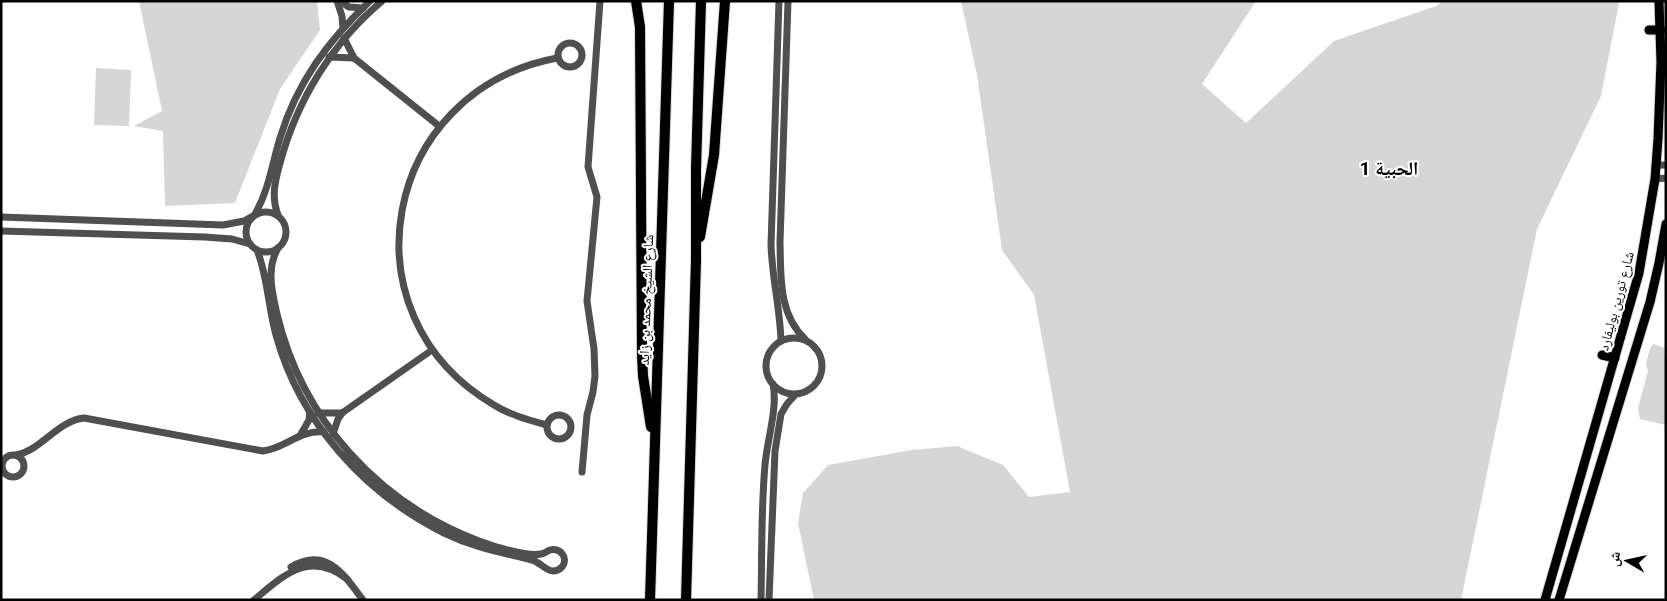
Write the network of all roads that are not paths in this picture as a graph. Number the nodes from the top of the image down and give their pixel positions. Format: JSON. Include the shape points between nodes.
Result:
{"nodes":[{"id":1,"x":338,"y":1,"type":"edge"},
{"id":2,"x":370,"y":1,"type":"edge"},
{"id":3,"x":382,"y":1,"type":"edge"},
{"id":4,"x":600,"y":1,"type":"edge"},
{"id":5,"x":636,"y":1,"type":"edge"},
{"id":6,"x":669,"y":1,"type":"edge"},
{"id":7,"x":700,"y":1,"type":"edge"},
{"id":8,"x":724,"y":1,"type":"edge"},
{"id":9,"x":779,"y":1,"type":"edge"},
{"id":10,"x":788,"y":1,"type":"edge"},
{"id":11,"x":1659,"y":1,"type":"edge"},
{"id":12,"x":363,"y":8,"type":"junction"},
{"id":13,"x":343,"y":28,"type":"junction"},
{"id":14,"x":1649,"y":30,"type":"dead end"},
{"id":15,"x":1661,"y":30,"type":"junction"},
{"id":16,"x":344,"y":38,"type":"junction"},
{"id":17,"x":329,"y":57,"type":"junction"},
{"id":18,"x":354,"y":58,"type":"junction"},
{"id":19,"x":557,"y":58,"type":"dead end"},
{"id":20,"x":439,"y":126,"type":"junction"},
{"id":21,"x":1661,"y":165,"type":"edge"},
{"id":22,"x":1666,"y":178,"type":"edge"},
{"id":23,"x":1655,"y":179,"type":"junction"},
{"id":24,"x":254,"y":215,"type":"junction"},
{"id":25,"x":278,"y":215,"type":"junction"},
{"id":26,"x":1,"y":217,"type":"edge"},
{"id":27,"x":1666,"y":224,"type":"edge"},
{"id":28,"x":1,"y":231,"type":"edge"},
{"id":29,"x":250,"y":244,"type":"junction"},
{"id":30,"x":278,"y":248,"type":"junction"},
{"id":31,"x":257,"y":250,"type":"junction"},
{"id":32,"x":696,"y":260,"type":"junction"},
{"id":33,"x":805,"y":339,"type":"junction"},
{"id":34,"x":781,"y":341,"type":"junction"},
{"id":35,"x":432,"y":350,"type":"junction"},
{"id":36,"x":1602,"y":355,"type":"dead end"},
{"id":37,"x":1615,"y":358,"type":"junction"},
{"id":38,"x":773,"y":384,"type":"junction"},
{"id":39,"x":795,"y":394,"type":"junction"},
{"id":40,"x":310,"y":412,"type":"junction"},
{"id":41,"x":318,"y":413,"type":"junction"},
{"id":42,"x":342,"y":413,"type":"junction"},
{"id":43,"x":547,"y":425,"type":"dead end"},
{"id":44,"x":324,"y":432,"type":"junction"},
{"id":45,"x":301,"y":434,"type":"junction"},
{"id":46,"x":333,"y":434,"type":"junction"},
{"id":47,"x":655,"y":448,"type":"junction"},
{"id":48,"x":32,"y":450,"type":"junction"},
{"id":49,"x":8,"y":456,"type":"edge"},
{"id":50,"x":24,"y":467,"type":"junction"},
{"id":51,"x":2,"y":468,"type":"edge"},
{"id":52,"x":582,"y":472,"type":"dead end"},
{"id":53,"x":1562,"y":545,"type":"junction"},
{"id":54,"x":1572,"y":556,"type":"junction"},
{"id":55,"x":254,"y":600,"type":"edge"},
{"id":56,"x":363,"y":600,"type":"edge"},
{"id":57,"x":650,"y":600,"type":"edge"},
{"id":58,"x":686,"y":600,"type":"edge"},
{"id":59,"x":761,"y":600,"type":"edge"},
{"id":60,"x":769,"y":600,"type":"edge"},
{"id":61,"x":1545,"y":600,"type":"edge"},
{"id":62,"x":1559,"y":600,"type":"edge"}],
"edges":[{"from":1,"to":12,"type":"street","via":[[349,7]]},
{"from":1,"to":13,"type":"street"},
{"from":2,"to":12,"type":"street"},
{"from":3,"to":16,"type":"street"},
{"from":4,"to":52,"type":"street","via":[[588,167],[597,197],[587,302],[595,376],[587,415]]},
{"from":5,"to":47,"type":"highway","via":[[640,27],[642,365]]},
{"from":6,"to":47,"type":"highway","name":"شارع الشيخ محمد بن زايد"},
{"from":7,"to":32,"type":"highway"},
{"from":8,"to":32,"type":"highway","via":[[713,167]]},
{"from":9,"to":34,"type":"street","via":[[771,245]]},
{"from":10,"to":33,"type":"street","via":[[780,277],[790,321]]},
{"from":11,"to":15,"type":"main road","name":"شارع تورين بوليفارد"},
{"from":12,"to":13,"type":"street"},
{"from":13,"to":24,"type":"street","via":[[309,72],[292,105],[266,192]]},
{"from":14,"to":15,"type":"main road"},
{"from":15,"to":21,"type":"main road","name":"شارع تورين بوليفارد"},
{"from":16,"to":17,"type":"street"},
{"from":16,"to":18,"type":"street"},
{"from":17,"to":18,"type":"street"},
{"from":17,"to":25,"type":"street","via":[[315,78],[285,143],[274,187]]},
{"from":18,"to":20,"type":"street"},
{"from":19,"to":20,"type":"street","via":[[518,68],[496,78],[464,101]]},
{"from":20,"to":35,"type":"street","via":[[420,155],[407,186],[400,220],[399,254],[404,288]]},
{"from":21,"to":23,"type":"main road","name":"شارع تورين بوليفارد"},
{"from":22,"to":23,"type":"street"},
{"from":23,"to":37,"type":"main road","name":"شارع تورين بوليفارد","via":[[1640,273]]},
{"from":24,"to":25,"type":"street","via":[[267,211]]},
{"from":24,"to":26,"type":"street","via":[[223,225]]},
{"from":24,"to":29,"type":"street","via":[[246,229]]},
{"from":25,"to":30,"type":"street","via":[[287,233]]},
{"from":27,"to":54,"type":"main road","via":[[1652,296]]},
{"from":28,"to":29,"type":"street","via":[[205,237]]},
{"from":29,"to":31,"type":"street"},
{"from":30,"to":31,"type":"street","via":[[268,252]]},
{"from":30,"to":41,"type":"street","via":[[270,275],[280,326],[296,371]]},
{"from":31,"to":40,"type":"street","via":[[277,337],[293,380]]},
{"from":32,"to":58,"type":"highway"},
{"from":33,"to":34,"type":"street","via":[[795,337]]},
{"from":33,"to":39,"type":"street","via":[[820,353],[822,370],[810,390]]},
{"from":34,"to":38,"type":"street","via":[[766,360],[766,369]]},
{"from":35,"to":42,"type":"street"},
{"from":35,"to":43,"type":"street","via":[[450,372],[494,406],[520,418]]},
{"from":36,"to":37,"type":"main road"},
{"from":37,"to":53,"type":"main road","name":"شارع تورين بوليفارد"},
{"from":38,"to":39,"type":"street","via":[[779,390]]},
{"from":38,"to":59,"type":"street","via":[[774,406],[764,476]]},
{"from":39,"to":60,"type":"street","via":[[781,414],[775,445]]},
{"from":40,"to":44,"type":"street"},
{"from":40,"to":45,"type":"street"},
{"from":41,"to":42,"type":"street"},
{"from":41,"to":46,"type":"street"},
{"from":42,"to":46,"type":"street"},
{"from":44,"to":45,"type":"street"},
{"from":44,"to":46,"type":"street","via":[[370,484],[426,524],[490,551],[534,561],[553,571],[562,568],[564,558],[558,550],[536,554],[502,548],[468,537],[422,513],[369,474]]},
{"from":45,"to":48,"type":"street","via":[[274,450],[263,451],[84,418],[68,422]]},
{"from":47,"to":57,"type":"highway","name":"شارع الشيخ محمد بن زايد"},
{"from":48,"to":49,"type":"street"},
{"from":48,"to":50,"type":"street"},
{"from":49,"to":50,"type":"street","via":[[21,458]]},
{"from":49,"to":51,"type":"street"},
{"from":50,"to":51,"type":"street","via":[[22,474],[16,477],[6,474]]},
{"from":53,"to":54,"type":"main road","via":[[1569,546]]},
{"from":53,"to":61,"type":"main road","name":"شارع تورين بوليفارد"},
{"from":54,"to":62,"type":"main road"},
{"from":55,"to":56,"type":"street","via":[[282,576],[298,568],[315,566],[332,570],[347,579]]}]}
